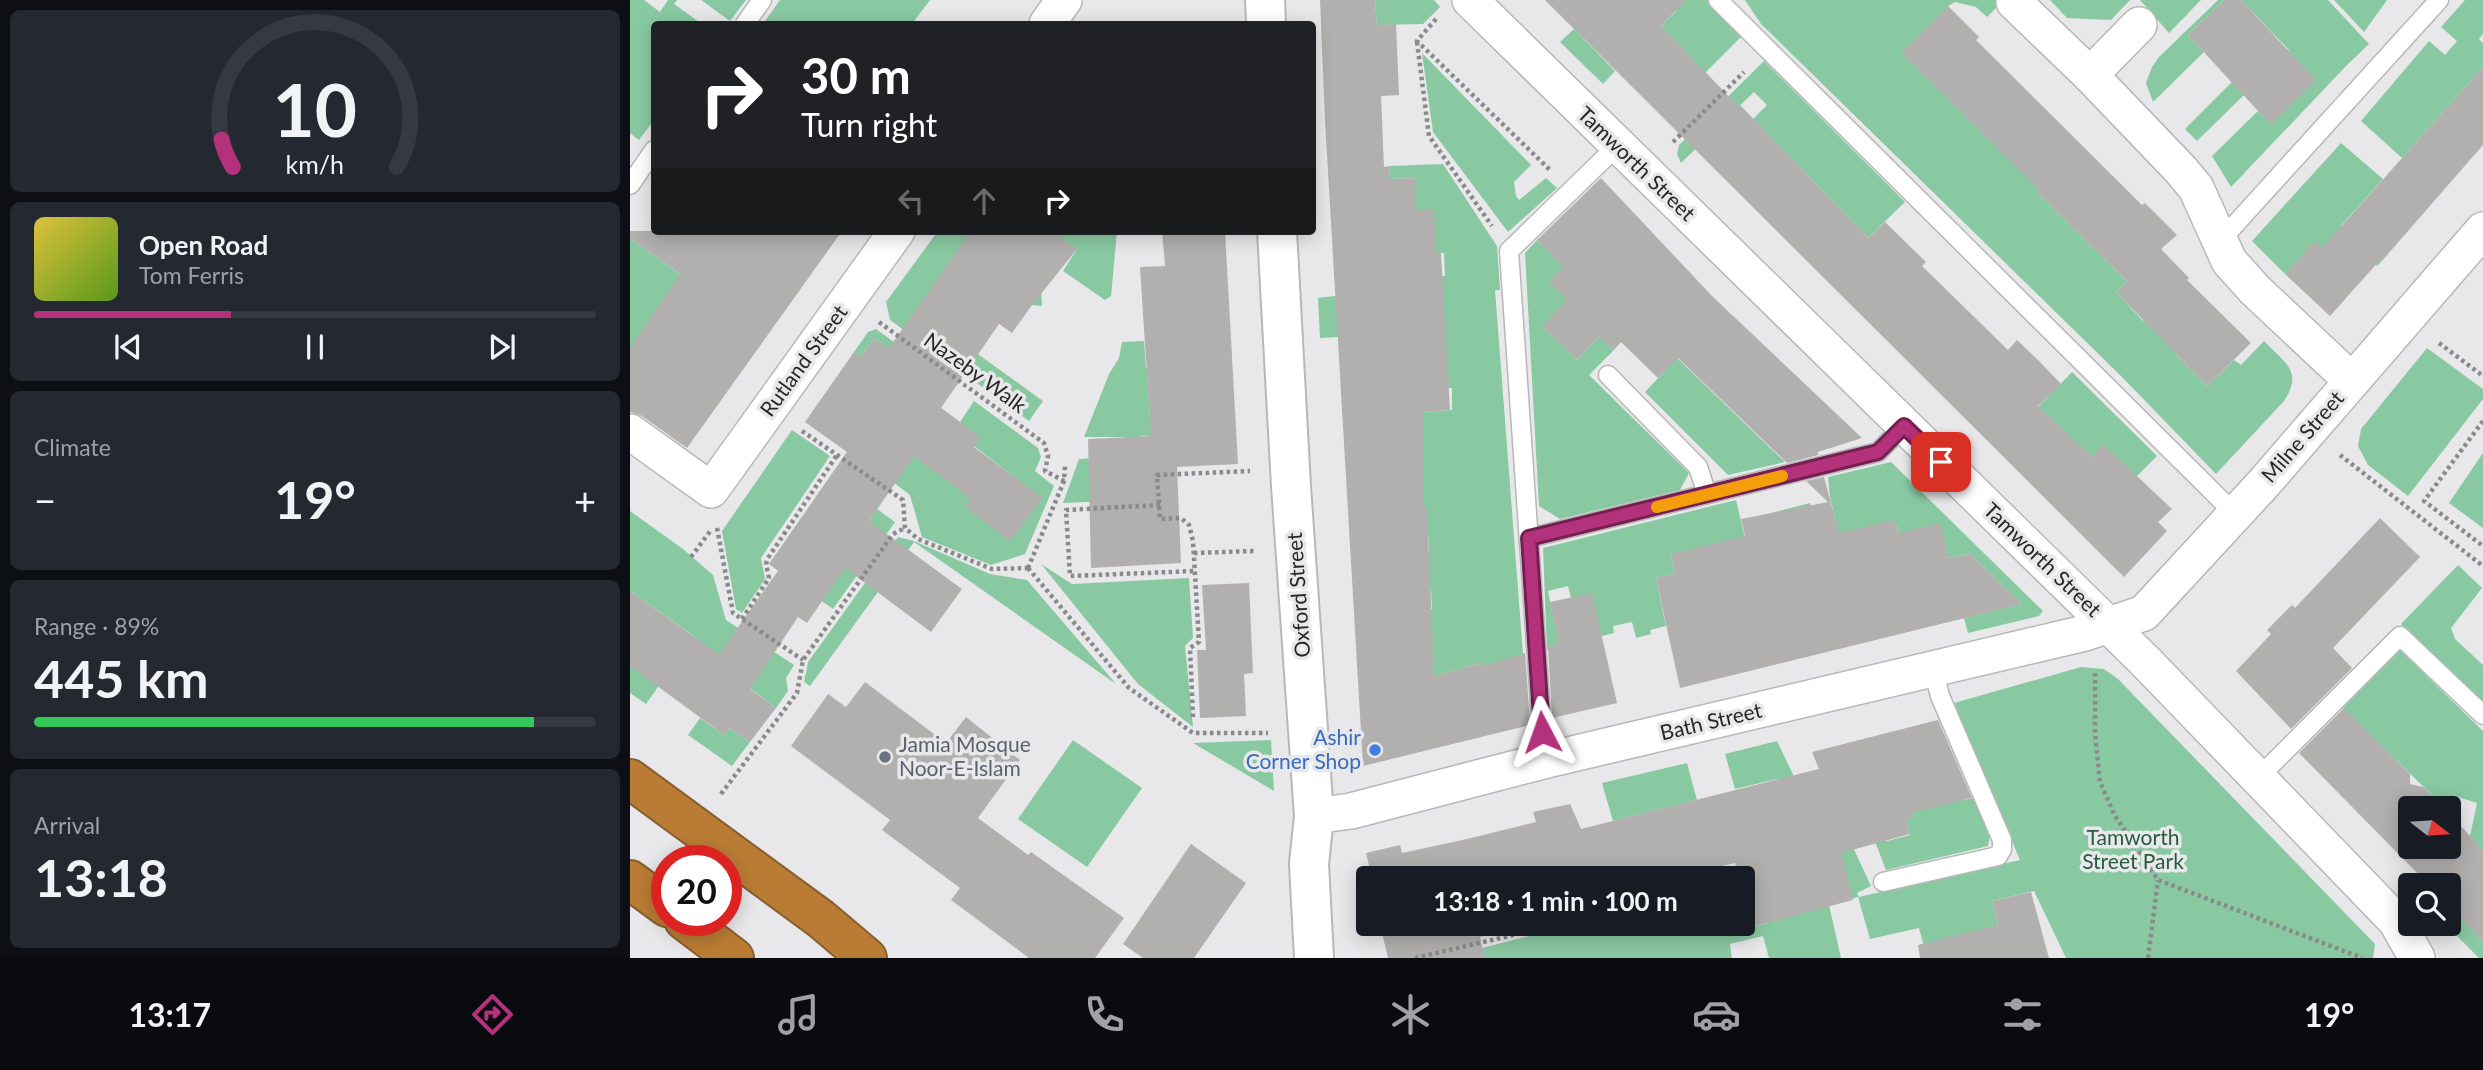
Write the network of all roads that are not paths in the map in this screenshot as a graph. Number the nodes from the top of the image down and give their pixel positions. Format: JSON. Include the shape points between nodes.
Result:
{"nodes":[{"id":1,"x":762,"y":0,"type":"edge"},
{"id":2,"x":1064,"y":0,"type":"edge"},
{"id":3,"x":1265,"y":0,"type":"edge"},
{"id":4,"x":1718,"y":0,"type":"edge"},
{"id":5,"x":2439,"y":0,"type":"edge"},
{"id":6,"x":2014,"y":2,"type":"dead end"},
{"id":7,"x":1455,"y":7,"type":"edge"},
{"id":8,"x":747,"y":21,"type":"edge"},
{"id":9,"x":1048,"y":21,"type":"edge"},
{"id":10,"x":1266,"y":21,"type":"edge"},
{"id":11,"x":2139,"y":25,"type":"dead end"},
{"id":12,"x":2090,"y":75,"type":"junction"},
{"id":13,"x":1617,"y":145,"type":"junction"},
{"id":14,"x":651,"y":154,"type":"edge"},
{"id":15,"x":630,"y":184,"type":"edge"},
{"id":16,"x":2483,"y":230,"type":"edge"},
{"id":17,"x":894,"y":235,"type":"edge"},
{"id":18,"x":1277,"y":235,"type":"edge"},
{"id":19,"x":2221,"y":240,"type":"junction"},
{"id":20,"x":1608,"y":375,"type":"dead end"},
{"id":21,"x":2352,"y":381,"type":"junction"},
{"id":22,"x":1904,"y":426,"type":"junction"},
{"id":23,"x":630,"y":432,"type":"edge"},
{"id":24,"x":1707,"y":494,"type":"junction"},
{"id":25,"x":2235,"y":514,"type":"junction"},
{"id":26,"x":1529,"y":538,"type":"junction"},
{"id":27,"x":2109,"y":626,"type":"junction"},
{"id":28,"x":1933,"y":669,"type":"junction"},
{"id":29,"x":2483,"y":715,"type":"edge"},
{"id":30,"x":1547,"y":760,"type":"junction"},
{"id":31,"x":630,"y":779,"type":"edge"},
{"id":32,"x":2257,"y":779,"type":"junction"},
{"id":33,"x":1314,"y":816,"type":"junction"},
{"id":34,"x":630,"y":880,"type":"edge"},
{"id":35,"x":1883,"y":882,"type":"dead end"},
{"id":36,"x":651,"y":895,"type":"edge"},
{"id":37,"x":705,"y":936,"type":"edge"},
{"id":38,"x":734,"y":958,"type":"edge"},
{"id":39,"x":867,"y":958,"type":"edge"},
{"id":40,"x":1314,"y":958,"type":"edge"},
{"id":41,"x":2417,"y":958,"type":"edge"}],
"edges":[{"from":1,"to":8,"type":"lane"},
{"from":2,"to":9,"type":"street"},
{"from":3,"to":10,"type":"main road"},
{"from":4,"to":25,"type":"lane"},
{"from":5,"to":19,"type":"lane"},
{"from":6,"to":12,"type":"street"},
{"from":7,"to":13,"type":"street","name":"Tamworth Street"},
{"from":11,"to":12,"type":"street"},
{"from":12,"to":19,"type":"street","via":[[2196,188]]},
{"from":13,"to":22,"type":"street","name":"Tamworth Street"},
{"from":13,"to":26,"type":"lane","via":[[1510,251]]},
{"from":14,"to":15,"type":"lane"},
{"from":16,"to":21,"type":"street","name":"Milne Street"},
{"from":17,"to":23,"type":"street","name":"Rutland Street","via":[[711,490]]},
{"from":18,"to":33,"type":"main road","name":"Oxford Street"},
{"from":19,"to":21,"type":"street","via":[[2229,261],[2255,290]]},
{"from":20,"to":24,"type":"lane","via":[[1698,467]]},
{"from":21,"to":25,"type":"street","name":"Milne Street"},
{"from":22,"to":24,"type":"lane","via":[[1878,452]]},
{"from":22,"to":27,"type":"street","name":"Tamworth Street"},
{"from":24,"to":26,"type":"lane"},
{"from":25,"to":27,"type":"street","name":"Milne Street","via":[[2141,615]]},
{"from":26,"to":30,"type":"lane"},
{"from":27,"to":28,"type":"street","name":"Bath Street"},
{"from":27,"to":32,"type":"street","name":"Tamworth Street"},
{"from":28,"to":30,"type":"street","name":"Bath Street"},
{"from":28,"to":35,"type":"lane","via":[[2002,849],[1998,856]]},
{"from":29,"to":32,"type":"lane","via":[[2400,636]]},
{"from":30,"to":33,"type":"street","name":"Bath Street","via":[[1351,811]]},
{"from":31,"to":39,"type":"highway"},
{"from":32,"to":41,"type":"street","name":"Tamworth Street","via":[[2396,921]]},
{"from":33,"to":40,"type":"main road","name":"Oxford Street","via":[[1309,864]]},
{"from":34,"to":36,"type":"highway"},
{"from":37,"to":38,"type":"highway"}]}
